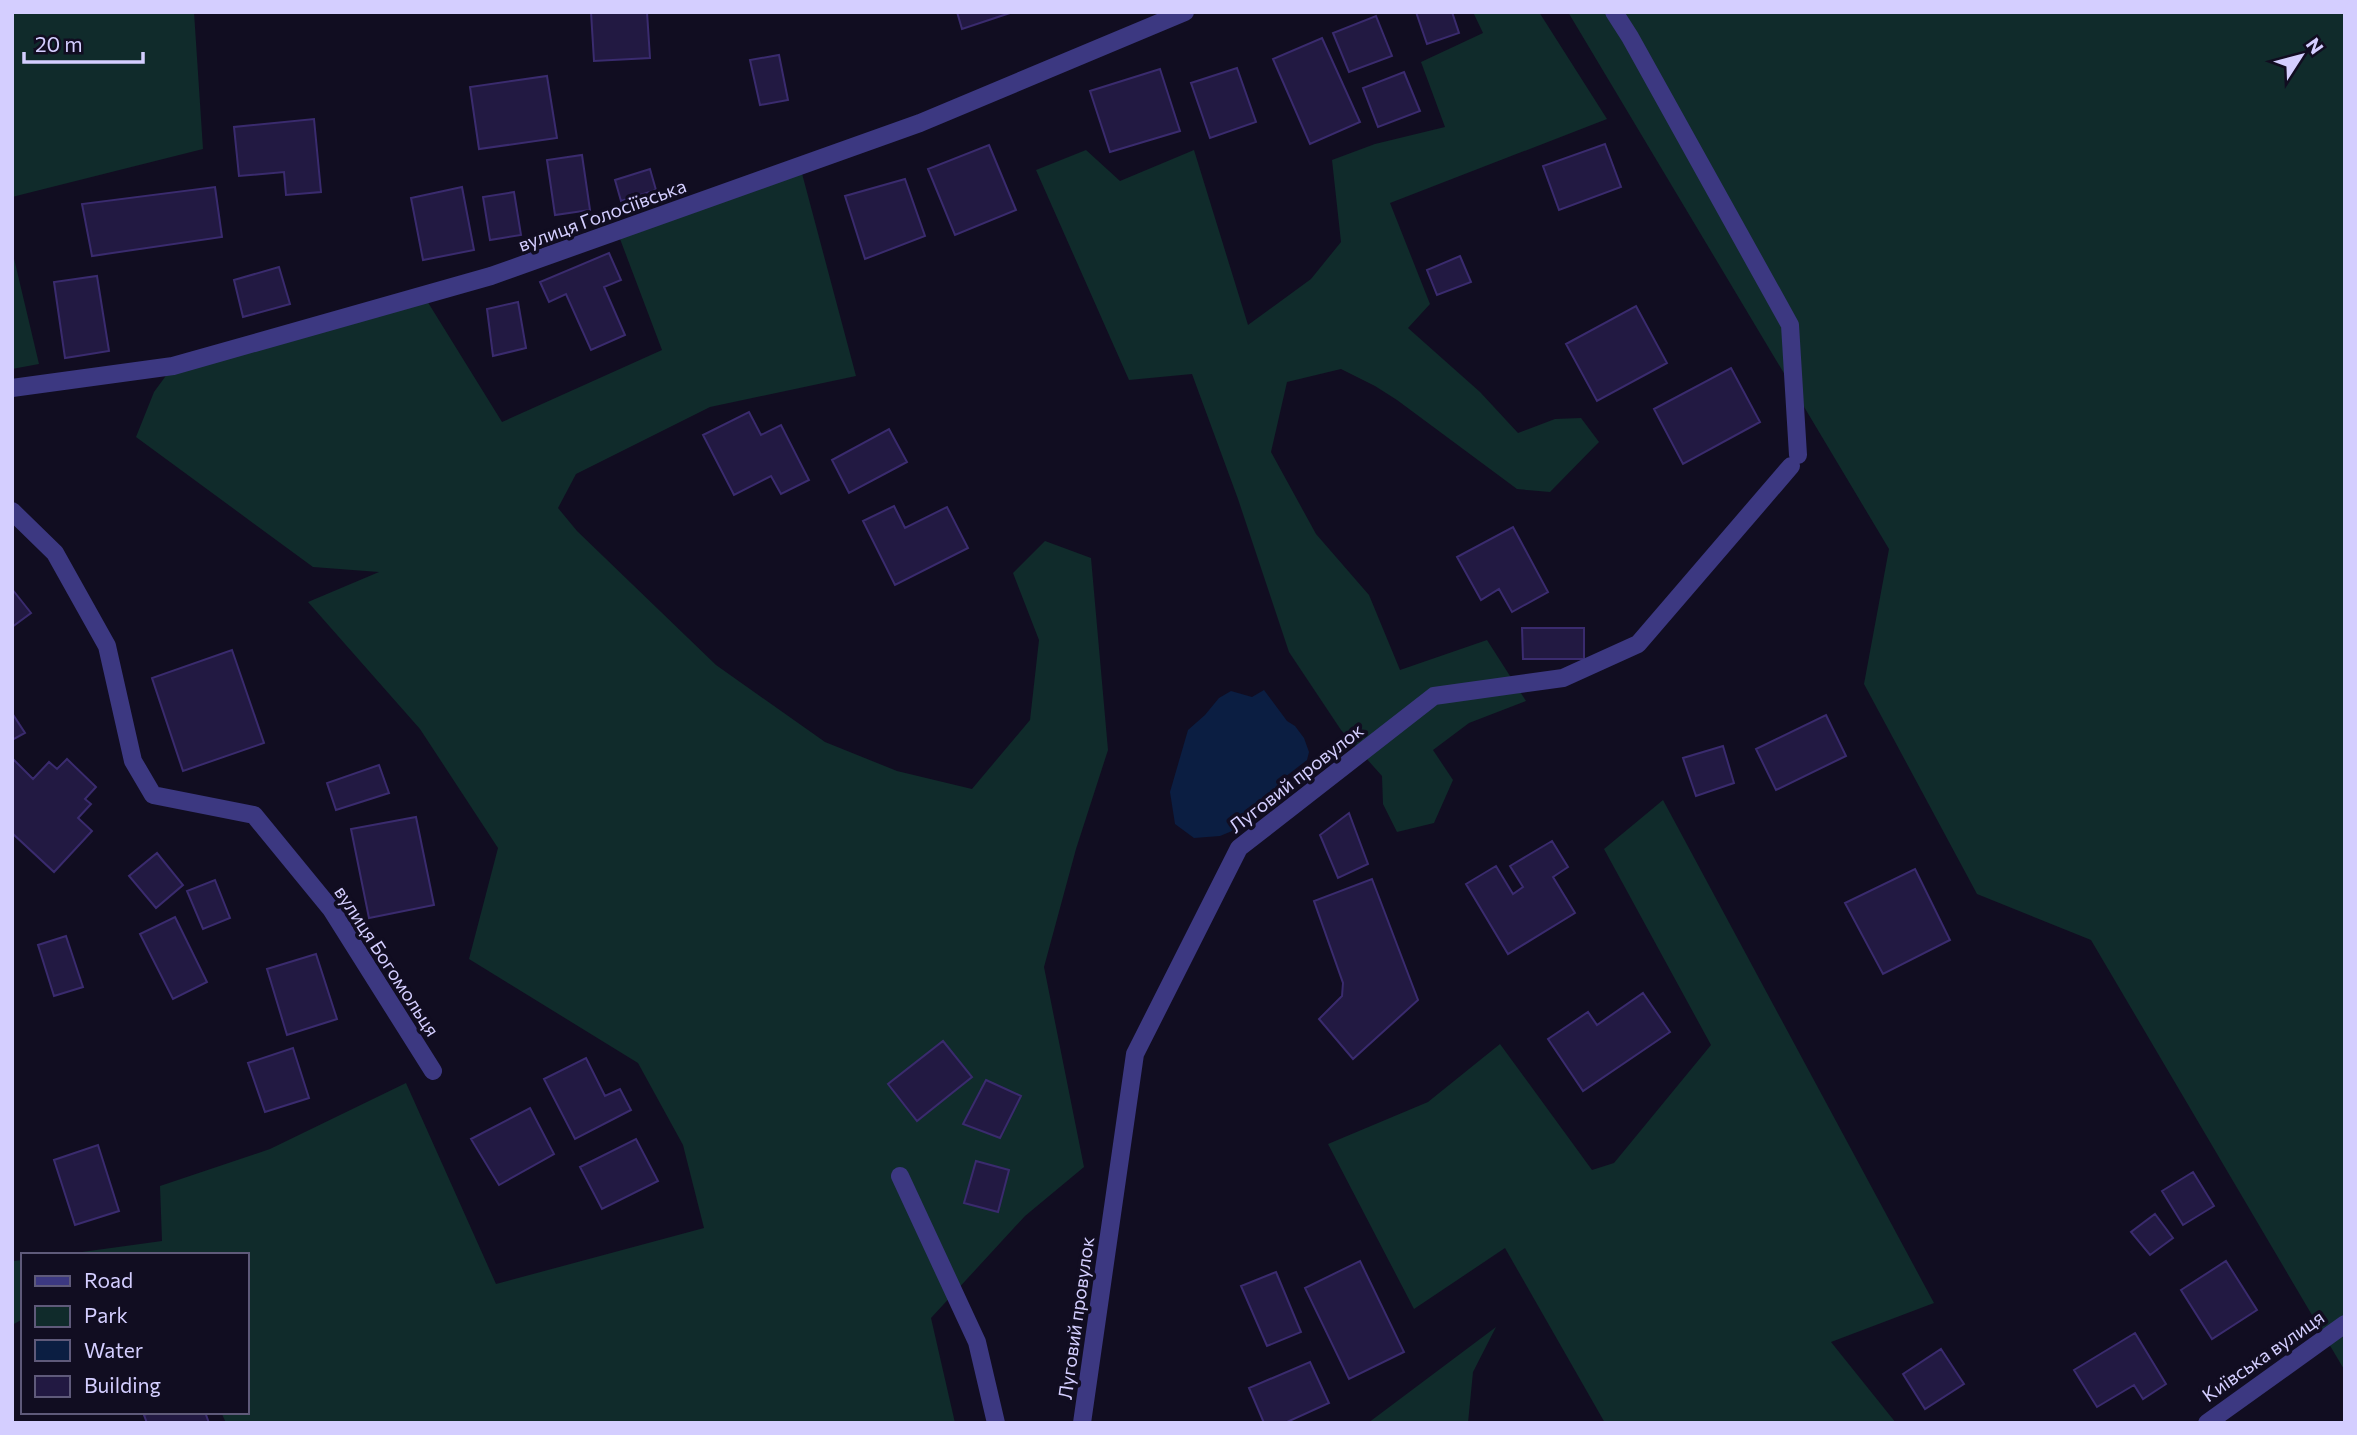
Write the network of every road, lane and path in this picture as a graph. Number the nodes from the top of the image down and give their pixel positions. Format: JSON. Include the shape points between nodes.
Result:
{"nodes":[{"id":1,"x":1185,"y":12,"type":"edge"},
{"id":2,"x":1615,"y":12,"type":"edge"},
{"id":3,"x":12,"y":388,"type":"edge"},
{"id":4,"x":12,"y":511,"type":"edge"},
{"id":5,"x":433,"y":1071,"type":"dead end"},
{"id":6,"x":900,"y":1176,"type":"dead end"},
{"id":7,"x":2345,"y":1324,"type":"edge"},
{"id":8,"x":996,"y":1423,"type":"edge"},
{"id":9,"x":1082,"y":1423,"type":"edge"},
{"id":10,"x":2207,"y":1423,"type":"edge"}],
"edges":[{"from":1,"to":3,"type":"street","name":"вулиця Голосіївська","via":[[920,123],[491,276],[173,366]]},
{"from":2,"to":9,"type":"street","name":"Луговий провулок","via":[[1790,325],[1795,460],[1638,644],[1563,678],[1434,696],[1239,848],[1135,1054]]},
{"from":4,"to":5,"type":"street","name":"вулиця Богомольця","via":[[55,553],[107,646],[133,761],[153,795],[254,815],[331,909]]},
{"from":6,"to":8,"type":"street","via":[[977,1342]]},
{"from":7,"to":10,"type":"street","name":"Київська вулиця"}]}
